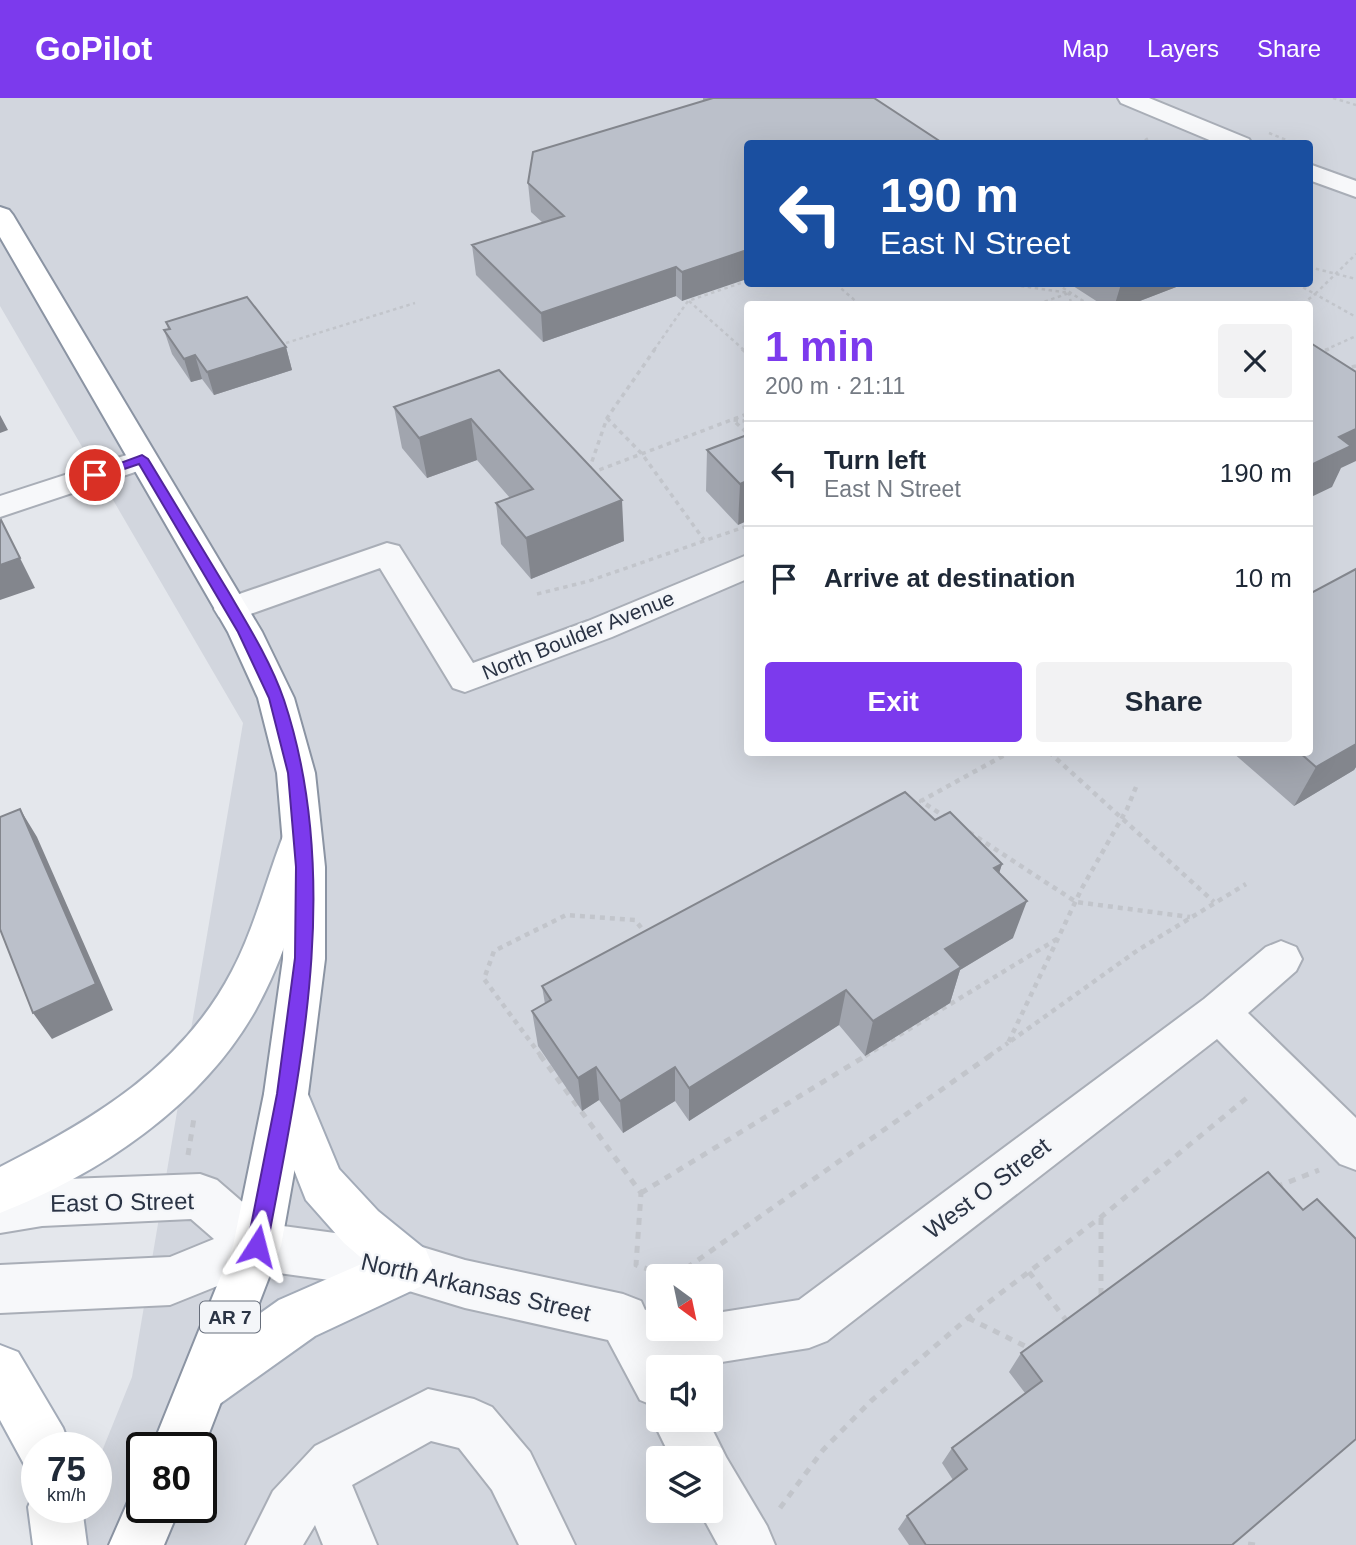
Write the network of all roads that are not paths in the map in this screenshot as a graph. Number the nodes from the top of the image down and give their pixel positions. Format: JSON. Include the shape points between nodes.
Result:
{"nodes":[{"id":1,"x":1129,"y":98,"type":"edge"},
{"id":2,"x":1190,"y":102,"type":"dead end"},
{"id":3,"x":1167,"y":113,"type":"junction"},
{"id":4,"x":1231,"y":140,"type":"edge"},
{"id":5,"x":1313,"y":173,"type":"edge"},
{"id":6,"x":1356,"y":190,"type":"edge"},
{"id":7,"x":0,"y":215,"type":"edge"},
{"id":8,"x":142,"y":459,"type":"junction"},
{"id":9,"x":0,"y":506,"type":"edge"},
{"id":10,"x":744,"y":567,"type":"edge"},
{"id":11,"x":231,"y":609,"type":"junction"},
{"id":12,"x":302,"y":836,"type":"junction"},
{"id":13,"x":1281,"y":959,"type":"dead end"},
{"id":14,"x":1219,"y":1012,"type":"junction"},
{"id":15,"x":286,"y":1094,"type":"junction"},
{"id":16,"x":1339,"y":1159,"type":"edge"},
{"id":17,"x":0,"y":1191,"type":"edge"},
{"id":18,"x":0,"y":1210,"type":"edge"},
{"id":19,"x":257,"y":1246,"type":"junction"},
{"id":20,"x":410,"y":1267,"type":"junction"},
{"id":21,"x":0,"y":1289,"type":"edge"},
{"id":22,"x":646,"y":1325,"type":"edge"},
{"id":23,"x":723,"y":1337,"type":"edge"},
{"id":24,"x":0,"y":1370,"type":"edge"},
{"id":25,"x":203,"y":1385,"type":"junction"},
{"id":26,"x":35,"y":1432,"type":"edge"},
{"id":27,"x":184,"y":1432,"type":"edge"},
{"id":28,"x":323,"y":1478,"type":"junction"},
{"id":29,"x":723,"y":1490,"type":"edge"},
{"id":30,"x":57,"y":1523,"type":"edge"},
{"id":31,"x":146,"y":1523,"type":"edge"},
{"id":32,"x":763,"y":1528,"type":"edge"},
{"id":33,"x":60,"y":1545,"type":"edge"},
{"id":34,"x":136,"y":1545,"type":"edge"},
{"id":35,"x":273,"y":1545,"type":"edge"},
{"id":36,"x":350,"y":1545,"type":"edge"},
{"id":37,"x":548,"y":1545,"type":"edge"}],
"edges":[{"from":1,"to":3,"type":"street"},
{"from":2,"to":3,"type":"street"},
{"from":3,"to":4,"type":"street"},
{"from":5,"to":6,"type":"street"},
{"from":7,"to":8,"type":"main road","number":"AR 7"},
{"from":8,"to":9,"type":"street"},
{"from":8,"to":11,"type":"main road","number":"AR 7"},
{"from":10,"to":11,"type":"street","name":"North Boulder Avenue","via":[[600,629],[465,679],[387,554]]},
{"from":11,"to":12,"type":"main road","number":"AR 7","via":[[276,698],[296,773]]},
{"from":12,"to":15,"type":"main road","number":"AR 7","via":[[304,958]]},
{"from":12,"to":17,"type":"main road","via":[[256,964],[228,1018],[175,1079],[109,1132]]},
{"from":13,"to":14,"type":"street","name":"West O Street"},
{"from":14,"to":16,"type":"street"},
{"from":14,"to":23,"type":"street","name":"West O Street","via":[[809,1324]]},
{"from":15,"to":19,"type":"main road","number":"AR 7"},
{"from":15,"to":20,"type":"main road","via":[[322,1184],[361,1227]]},
{"from":18,"to":19,"type":"street","name":"East O Street","via":[[42,1203],[200,1196]]},
{"from":19,"to":20,"type":"street","name":"North Arkansas Street"},
{"from":19,"to":21,"type":"street","via":[[170,1281]]},
{"from":19,"to":25,"type":"main road","number":"AR 7"},
{"from":20,"to":22,"type":"street","name":"North Arkansas Street"},
{"from":20,"to":25,"type":"main road","via":[[297,1318]]},
{"from":24,"to":26,"type":"main road"},
{"from":25,"to":27,"type":"main road","number":"AR 7"},
{"from":28,"to":35,"type":"street","via":[[292,1510]]},
{"from":28,"to":36,"type":"street"},
{"from":28,"to":37,"type":"street","via":[[334,1465],[428,1415],[474,1426],[511,1471]]},
{"from":29,"to":32,"type":"street"},
{"from":30,"to":33,"type":"main road"},
{"from":31,"to":34,"type":"main road"}]}
